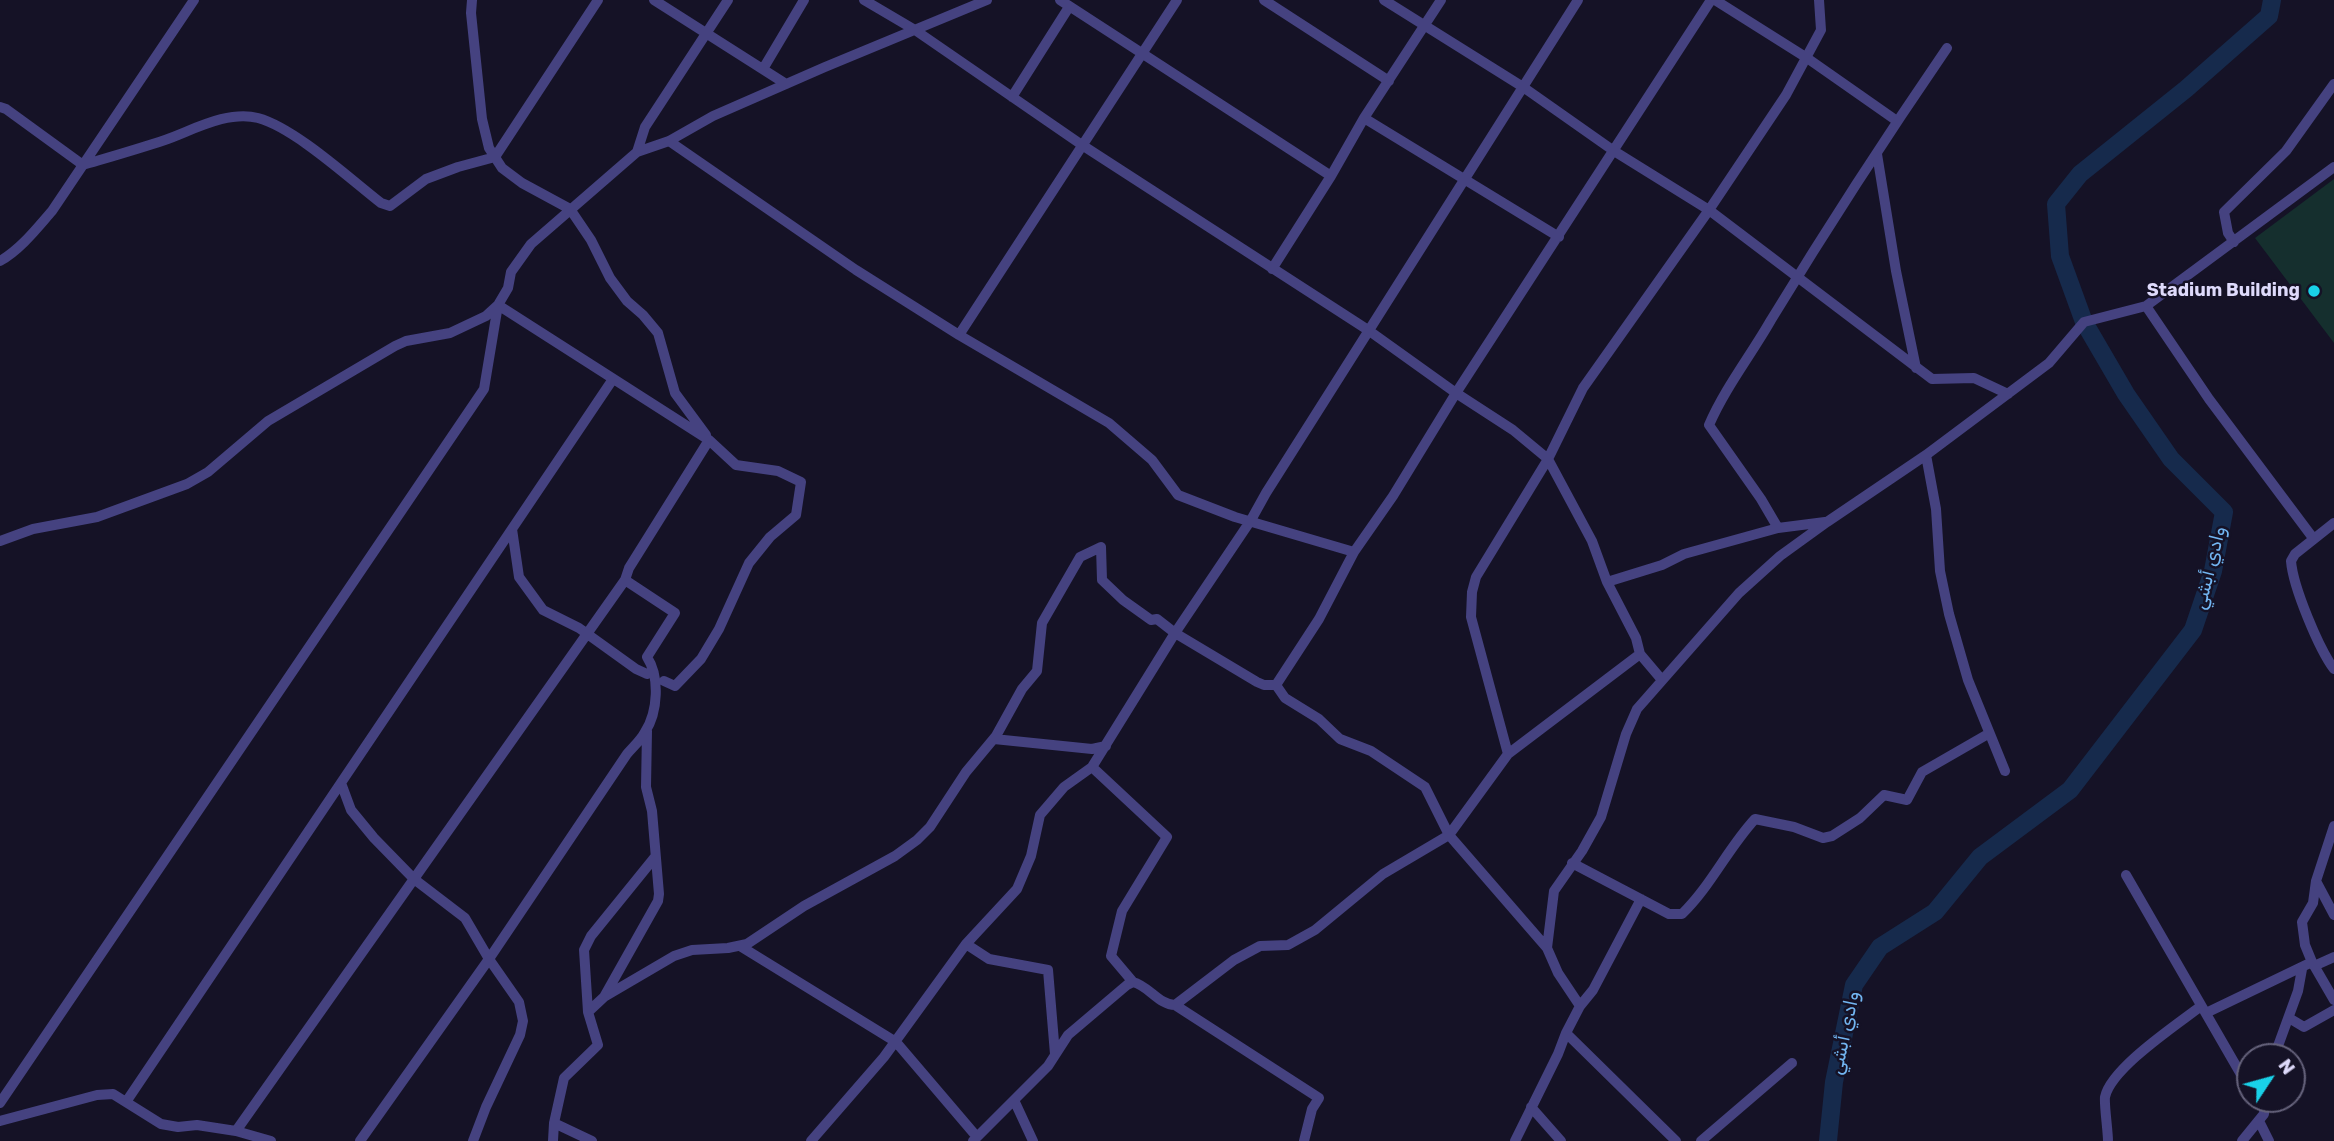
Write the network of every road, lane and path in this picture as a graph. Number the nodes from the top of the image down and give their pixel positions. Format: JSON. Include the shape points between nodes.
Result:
{"nodes":[{"id":1,"x":194,"y":0,"type":"edge"},
{"id":2,"x":472,"y":0,"type":"edge"},
{"id":3,"x":598,"y":0,"type":"edge"},
{"id":4,"x":654,"y":0,"type":"edge"},
{"id":5,"x":728,"y":0,"type":"edge"},
{"id":6,"x":804,"y":0,"type":"edge"},
{"id":7,"x":864,"y":0,"type":"edge"},
{"id":8,"x":987,"y":0,"type":"edge"},
{"id":9,"x":1060,"y":0,"type":"edge"},
{"id":10,"x":1177,"y":0,"type":"edge"},
{"id":11,"x":1265,"y":0,"type":"edge"},
{"id":12,"x":1384,"y":0,"type":"edge"},
{"id":13,"x":1441,"y":0,"type":"edge"},
{"id":14,"x":1578,"y":0,"type":"edge"},
{"id":15,"x":1713,"y":0,"type":"edge"},
{"id":16,"x":1819,"y":0,"type":"edge"},
{"id":17,"x":1069,"y":6,"type":"junction"},
{"id":18,"x":1424,"y":27,"type":"junction"},
{"id":19,"x":915,"y":30,"type":"junction"},
{"id":20,"x":707,"y":34,"type":"junction"},
{"id":21,"x":1947,"y":48,"type":"dead end"},
{"id":22,"x":1141,"y":54,"type":"junction"},
{"id":23,"x":1807,"y":58,"type":"junction"},
{"id":24,"x":763,"y":69,"type":"junction"},
{"id":25,"x":1389,"y":81,"type":"junction"},
{"id":26,"x":786,"y":84,"type":"junction"},
{"id":27,"x":2334,"y":84,"type":"edge"},
{"id":28,"x":1523,"y":87,"type":"junction"},
{"id":29,"x":1012,"y":97,"type":"junction"},
{"id":30,"x":0,"y":107,"type":"edge"},
{"id":31,"x":1364,"y":118,"type":"junction"},
{"id":32,"x":1897,"y":121,"type":"junction"},
{"id":33,"x":669,"y":141,"type":"junction"},
{"id":34,"x":1082,"y":145,"type":"junction"},
{"id":35,"x":1614,"y":151,"type":"junction"},
{"id":36,"x":637,"y":152,"type":"junction"},
{"id":37,"x":1877,"y":154,"type":"junction"},
{"id":38,"x":495,"y":157,"type":"junction"},
{"id":39,"x":83,"y":165,"type":"junction"},
{"id":40,"x":2334,"y":167,"type":"edge"},
{"id":41,"x":1331,"y":176,"type":"junction"},
{"id":42,"x":1465,"y":180,"type":"junction"},
{"id":43,"x":570,"y":209,"type":"junction"},
{"id":44,"x":1709,"y":210,"type":"junction"},
{"id":45,"x":1559,"y":237,"type":"junction"},
{"id":46,"x":2234,"y":242,"type":"junction"},
{"id":47,"x":0,"y":261,"type":"edge"},
{"id":48,"x":1272,"y":269,"type":"junction"},
{"id":49,"x":1798,"y":276,"type":"junction"},
{"id":50,"x":498,"y":306,"type":"junction"},
{"id":51,"x":2146,"y":306,"type":"junction"},
{"id":52,"x":1368,"y":330,"type":"junction"},
{"id":53,"x":959,"y":335,"type":"junction"},
{"id":54,"x":1916,"y":368,"type":"junction"},
{"id":55,"x":613,"y":379,"type":"junction"},
{"id":56,"x":1456,"y":393,"type":"junction"},
{"id":57,"x":2008,"y":394,"type":"junction"},
{"id":58,"x":709,"y":440,"type":"junction"},
{"id":59,"x":1926,"y":455,"type":"junction"},
{"id":60,"x":1548,"y":459,"type":"junction"},
{"id":61,"x":1251,"y":520,"type":"junction"},
{"id":62,"x":1827,"y":522,"type":"junction"},
{"id":63,"x":2334,"y":523,"type":"edge"},
{"id":64,"x":1778,"y":527,"type":"junction"},
{"id":65,"x":512,"y":529,"type":"junction"},
{"id":66,"x":2313,"y":538,"type":"junction"},
{"id":67,"x":0,"y":541,"type":"edge"},
{"id":68,"x":1354,"y":552,"type":"junction"},
{"id":69,"x":625,"y":580,"type":"junction"},
{"id":70,"x":1607,"y":582,"type":"junction"},
{"id":71,"x":587,"y":633,"type":"junction"},
{"id":72,"x":1175,"y":633,"type":"junction"},
{"id":73,"x":1640,"y":654,"type":"junction"},
{"id":74,"x":2334,"y":669,"type":"edge"},
{"id":75,"x":647,"y":674,"type":"dead end"},
{"id":76,"x":1662,"y":680,"type":"junction"},
{"id":77,"x":664,"y":681,"type":"dead end"},
{"id":78,"x":1276,"y":685,"type":"junction"},
{"id":79,"x":647,"y":730,"type":"junction"},
{"id":80,"x":1989,"y":734,"type":"junction"},
{"id":81,"x":994,"y":739,"type":"junction"},
{"id":82,"x":1106,"y":746,"type":"junction"},
{"id":83,"x":1508,"y":754,"type":"junction"},
{"id":84,"x":1092,"y":767,"type":"junction"},
{"id":85,"x":2005,"y":771,"type":"dead end"},
{"id":86,"x":341,"y":783,"type":"junction"},
{"id":87,"x":2334,"y":826,"type":"edge"},
{"id":88,"x":1449,"y":835,"type":"junction"},
{"id":89,"x":655,"y":857,"type":"junction"},
{"id":90,"x":1572,"y":863,"type":"junction"},
{"id":91,"x":2126,"y":875,"type":"dead end"},
{"id":92,"x":414,"y":879,"type":"junction"},
{"id":93,"x":2316,"y":881,"type":"junction"},
{"id":94,"x":1641,"y":899,"type":"junction"},
{"id":95,"x":2334,"y":915,"type":"edge"},
{"id":96,"x":966,"y":944,"type":"junction"},
{"id":97,"x":740,"y":946,"type":"junction"},
{"id":98,"x":1547,"y":948,"type":"junction"},
{"id":99,"x":2334,"y":957,"type":"edge"},
{"id":100,"x":489,"y":959,"type":"junction"},
{"id":101,"x":2313,"y":964,"type":"junction"},
{"id":102,"x":2302,"y":969,"type":"junction"},
{"id":103,"x":1133,"y":982,"type":"junction"},
{"id":104,"x":604,"y":997,"type":"junction"},
{"id":105,"x":2334,"y":1000,"type":"edge"},
{"id":106,"x":1175,"y":1005,"type":"junction"},
{"id":107,"x":1580,"y":1006,"type":"junction"},
{"id":108,"x":2204,"y":1010,"type":"junction"},
{"id":109,"x":2334,"y":1010,"type":"edge"},
{"id":110,"x":588,"y":1012,"type":"junction"},
{"id":111,"x":2289,"y":1018,"type":"junction"},
{"id":112,"x":1566,"y":1033,"type":"junction"},
{"id":113,"x":896,"y":1042,"type":"junction"},
{"id":114,"x":2279,"y":1043,"type":"edge"},
{"id":115,"x":1055,"y":1054,"type":"junction"},
{"id":116,"x":1792,"y":1063,"type":"dead end"},
{"id":117,"x":2236,"y":1066,"type":"edge"},
{"id":118,"x":1014,"y":1100,"type":"junction"},
{"id":119,"x":126,"y":1102,"type":"junction"},
{"id":120,"x":0,"y":1103,"type":"edge"},
{"id":121,"x":1531,"y":1107,"type":"junction"},
{"id":122,"x":2260,"y":1113,"type":"edge"},
{"id":123,"x":2263,"y":1113,"type":"edge"},
{"id":124,"x":2262,"y":1117,"type":"junction"},
{"id":125,"x":0,"y":1121,"type":"edge"},
{"id":126,"x":554,"y":1123,"type":"junction"},
{"id":127,"x":236,"y":1131,"type":"junction"},
{"id":128,"x":975,"y":1139,"type":"edge"},
{"id":129,"x":271,"y":1141,"type":"edge"},
{"id":130,"x":360,"y":1141,"type":"edge"},
{"id":131,"x":473,"y":1141,"type":"edge"},
{"id":132,"x":553,"y":1141,"type":"edge"},
{"id":133,"x":592,"y":1141,"type":"edge"},
{"id":134,"x":811,"y":1141,"type":"edge"},
{"id":135,"x":1033,"y":1141,"type":"edge"},
{"id":136,"x":1304,"y":1141,"type":"edge"},
{"id":137,"x":1515,"y":1141,"type":"edge"},
{"id":138,"x":1561,"y":1141,"type":"edge"},
{"id":139,"x":1676,"y":1141,"type":"edge"},
{"id":140,"x":1701,"y":1141,"type":"edge"},
{"id":141,"x":2108,"y":1141,"type":"edge"},
{"id":142,"x":2242,"y":1141,"type":"edge"},
{"id":143,"x":2269,"y":1141,"type":"edge"}],
"edges":[{"from":1,"to":39,"type":"street"},
{"from":2,"to":38,"type":"street","via":[[482,119]]},
{"from":3,"to":38,"type":"street"},
{"from":4,"to":20,"type":"street"},
{"from":5,"to":20,"type":"street"},
{"from":6,"to":24,"type":"street"},
{"from":7,"to":19,"type":"street"},
{"from":8,"to":19,"type":"street"},
{"from":9,"to":17,"type":"street"},
{"from":10,"to":22,"type":"street"},
{"from":11,"to":25,"type":"street"},
{"from":12,"to":18,"type":"street"},
{"from":13,"to":18,"type":"street"},
{"from":14,"to":28,"type":"street"},
{"from":15,"to":23,"type":"street"},
{"from":15,"to":35,"type":"street"},
{"from":16,"to":23,"type":"street","via":[[1821,30]]},
{"from":17,"to":22,"type":"street"},
{"from":17,"to":29,"type":"street"},
{"from":18,"to":25,"type":"street"},
{"from":18,"to":28,"type":"street"},
{"from":19,"to":26,"type":"street"},
{"from":19,"to":29,"type":"street"},
{"from":20,"to":24,"type":"street"},
{"from":20,"to":36,"type":"street","via":[[645,127]]},
{"from":21,"to":32,"type":"street"},
{"from":22,"to":34,"type":"street"},
{"from":22,"to":41,"type":"street"},
{"from":23,"to":32,"type":"street"},
{"from":23,"to":44,"type":"street"},
{"from":24,"to":26,"type":"street"},
{"from":25,"to":31,"type":"street"},
{"from":26,"to":33,"type":"street"},
{"from":27,"to":46,"type":"street","via":[[2286,151],[2224,212]]},
{"from":28,"to":35,"type":"street"},
{"from":28,"to":42,"type":"street"},
{"from":29,"to":34,"type":"street"},
{"from":30,"to":39,"type":"street"},
{"from":31,"to":41,"type":"street"},
{"from":31,"to":42,"type":"street"},
{"from":32,"to":37,"type":"street"},
{"from":33,"to":36,"type":"street"},
{"from":33,"to":53,"type":"street"},
{"from":34,"to":48,"type":"street"},
{"from":34,"to":53,"type":"street"},
{"from":35,"to":44,"type":"street"},
{"from":35,"to":45,"type":"street"},
{"from":36,"to":43,"type":"street"},
{"from":37,"to":49,"type":"street"},
{"from":37,"to":54,"type":"street"},
{"from":38,"to":39,"type":"street","via":[[426,179],[390,206],[294,136],[255,117],[214,121]]},
{"from":38,"to":43,"type":"street","via":[[522,183]]},
{"from":39,"to":47,"type":"street","via":[[52,211]]},
{"from":40,"to":46,"type":"street"},
{"from":41,"to":48,"type":"street"},
{"from":42,"to":45,"type":"street"},
{"from":42,"to":52,"type":"street"},
{"from":43,"to":50,"type":"street","via":[[517,260]]},
{"from":43,"to":58,"type":"street","via":[[610,278],[658,333],[675,393]]},
{"from":44,"to":49,"type":"street"},
{"from":44,"to":60,"type":"street","via":[[1583,388]]},
{"from":45,"to":56,"type":"street"},
{"from":46,"to":51,"type":"street"},
{"from":48,"to":52,"type":"street"},
{"from":49,"to":54,"type":"street"},
{"from":49,"to":64,"type":"street","via":[[1709,425]]},
{"from":50,"to":55,"type":"street"},
{"from":50,"to":67,"type":"street","via":[[475,323],[450,333],[395,346],[268,421],[187,484],[97,517],[33,529]]},
{"from":50,"to":120,"type":"street","via":[[484,389]]},
{"from":51,"to":57,"type":"street","via":[[2084,322],[2049,363]]},
{"from":51,"to":66,"type":"street"},
{"from":52,"to":56,"type":"street"},
{"from":52,"to":61,"type":"street"},
{"from":53,"to":61,"type":"street","via":[[1109,423],[1152,460],[1178,495]]},
{"from":54,"to":57,"type":"street","via":[[1931,379],[1974,378]]},
{"from":55,"to":58,"type":"street"},
{"from":55,"to":65,"type":"street"},
{"from":56,"to":60,"type":"street"},
{"from":56,"to":68,"type":"street"},
{"from":57,"to":59,"type":"street"},
{"from":58,"to":69,"type":"street"},
{"from":58,"to":77,"type":"street","via":[[736,465],[778,471],[801,482],[796,515],[770,537],[749,564],[701,659],[675,686]]},
{"from":59,"to":62,"type":"street"},
{"from":59,"to":80,"type":"street","via":[[1940,571],[1968,680]]},
{"from":60,"to":70,"type":"street","via":[[1592,541]]},
{"from":60,"to":83,"type":"street","via":[[1476,577],[1472,592],[1471,617]]},
{"from":61,"to":68,"type":"street"},
{"from":61,"to":72,"type":"street"},
{"from":62,"to":64,"type":"street"},
{"from":62,"to":76,"type":"street","via":[[1739,593]]},
{"from":63,"to":66,"type":"street"},
{"from":64,"to":70,"type":"street"},
{"from":65,"to":71,"type":"street","via":[[519,577],[543,610]]},
{"from":65,"to":86,"type":"street"},
{"from":66,"to":74,"type":"street","via":[[2295,554],[2291,568],[2324,656]]},
{"from":68,"to":78,"type":"street","via":[[1319,619]]},
{"from":69,"to":71,"type":"street"},
{"from":69,"to":79,"type":"street","via":[[675,613],[647,657],[657,688]]},
{"from":70,"to":73,"type":"street"},
{"from":71,"to":75,"type":"street"},
{"from":71,"to":92,"type":"street"},
{"from":72,"to":78,"type":"street","via":[[1257,682]]},
{"from":72,"to":81,"type":"street","via":[[1122,600],[1102,580],[1101,547],[1080,557],[1042,623],[1037,671]]},
{"from":72,"to":82,"type":"street"},
{"from":73,"to":76,"type":"street"},
{"from":73,"to":83,"type":"street"},
{"from":76,"to":90,"type":"street","via":[[1637,709],[1601,817]]},
{"from":78,"to":88,"type":"street","via":[[1285,698],[1340,739],[1371,751],[1425,787]]},
{"from":79,"to":89,"type":"street","via":[[646,787]]},
{"from":79,"to":100,"type":"street"},
{"from":80,"to":85,"type":"street"},
{"from":80,"to":94,"type":"street","via":[[1922,772],[1906,800],[1884,795],[1832,836],[1823,838],[1755,819],[1682,914],[1670,915]]},
{"from":81,"to":82,"type":"street","via":[[1092,749]]},
{"from":81,"to":97,"type":"street","via":[[917,840]]},
{"from":82,"to":84,"type":"street"},
{"from":83,"to":88,"type":"street"},
{"from":84,"to":96,"type":"street","via":[[1064,787],[1040,815],[1031,856],[1017,888]]},
{"from":84,"to":103,"type":"street","via":[[1167,838],[1122,911],[1111,956]]},
{"from":86,"to":92,"type":"street","via":[[351,810]]},
{"from":86,"to":119,"type":"street"},
{"from":87,"to":93,"type":"street"},
{"from":88,"to":98,"type":"street"},
{"from":88,"to":106,"type":"street","via":[[1383,874],[1315,930],[1288,945],[1260,946]]},
{"from":89,"to":104,"type":"street","via":[[658,901]]},
{"from":89,"to":110,"type":"street","via":[[586,944]]},
{"from":90,"to":94,"type":"street"},
{"from":90,"to":98,"type":"street","via":[[1554,891]]},
{"from":91,"to":108,"type":"street"},
{"from":92,"to":100,"type":"street","via":[[465,918]]},
{"from":92,"to":127,"type":"street"},
{"from":93,"to":95,"type":"street"},
{"from":93,"to":101,"type":"street","via":[[2313,903],[2302,922]]},
{"from":94,"to":107,"type":"street"},
{"from":96,"to":113,"type":"street"},
{"from":96,"to":115,"type":"street","via":[[989,959],[1048,970]]},
{"from":97,"to":104,"type":"street","via":[[674,956]]},
{"from":97,"to":113,"type":"street"},
{"from":98,"to":107,"type":"street"},
{"from":99,"to":101,"type":"street"},
{"from":100,"to":130,"type":"street"},
{"from":100,"to":131,"type":"street","via":[[519,1002],[523,1021]]},
{"from":101,"to":102,"type":"street"},
{"from":101,"to":105,"type":"street"},
{"from":102,"to":108,"type":"street"},
{"from":102,"to":111,"type":"street"},
{"from":103,"to":106,"type":"street"},
{"from":103,"to":115,"type":"street","via":[[1068,1035]]},
{"from":104,"to":110,"type":"street"},
{"from":106,"to":136,"type":"street","via":[[1319,1098]]},
{"from":107,"to":112,"type":"street"},
{"from":108,"to":117,"type":"street"},
{"from":108,"to":141,"type":"street","via":[[2153,1042],[2120,1073],[2105,1097]]},
{"from":109,"to":111,"type":"street","via":[[2304,1027]]},
{"from":110,"to":126,"type":"street","via":[[598,1045],[564,1078]]},
{"from":111,"to":114,"type":"street"},
{"from":112,"to":121,"type":"street"},
{"from":112,"to":139,"type":"street"},
{"from":113,"to":128,"type":"street"},
{"from":113,"to":134,"type":"street"},
{"from":115,"to":118,"type":"street"},
{"from":116,"to":140,"type":"street"},
{"from":118,"to":128,"type":"street"},
{"from":118,"to":135,"type":"street"},
{"from":119,"to":125,"type":"street","via":[[113,1094],[97,1095]]},
{"from":119,"to":127,"type":"street","via":[[162,1124]]},
{"from":121,"to":137,"type":"street"},
{"from":121,"to":138,"type":"street"},
{"from":122,"to":124,"type":"street"},
{"from":123,"to":124,"type":"street"},
{"from":124,"to":142,"type":"street"},
{"from":124,"to":143,"type":"street"},
{"from":126,"to":132,"type":"street"},
{"from":126,"to":133,"type":"street"},
{"from":127,"to":129,"type":"street"}]}
